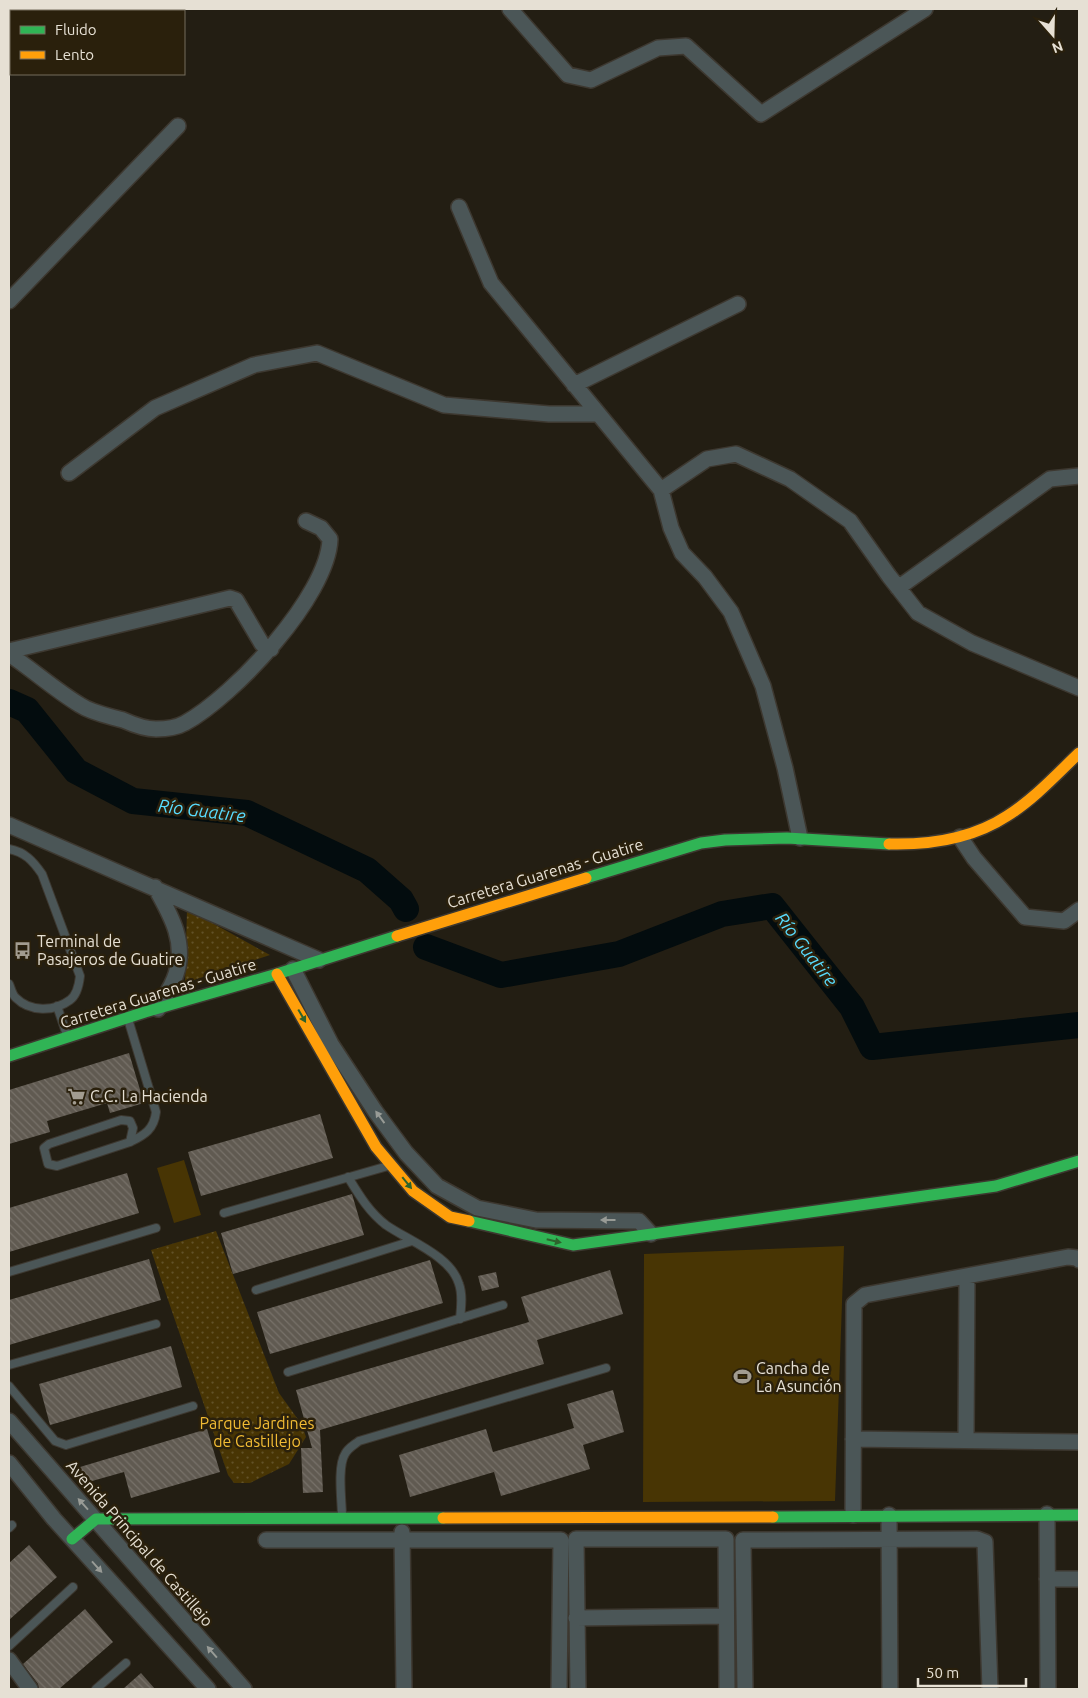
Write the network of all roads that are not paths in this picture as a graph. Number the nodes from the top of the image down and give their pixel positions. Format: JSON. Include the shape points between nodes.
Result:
{"nodes":[{"id":1,"x":510,"y":9,"type":"edge"},
{"id":2,"x":925,"y":9,"type":"edge"},
{"id":3,"x":178,"y":126,"type":"dead end"},
{"id":4,"x":459,"y":207,"type":"dead end"},
{"id":5,"x":9,"y":301,"type":"edge"},
{"id":6,"x":738,"y":304,"type":"dead end"},
{"id":7,"x":574,"y":385,"type":"junction"},
{"id":8,"x":597,"y":414,"type":"junction"},
{"id":9,"x":69,"y":473,"type":"dead end"},
{"id":10,"x":1079,"y":476,"type":"edge"},
{"id":11,"x":661,"y":490,"type":"junction"},
{"id":12,"x":306,"y":521,"type":"dead end"},
{"id":13,"x":898,"y":588,"type":"junction"},
{"id":14,"x":271,"y":648,"type":"junction"},
{"id":15,"x":9,"y":652,"type":"edge"},
{"id":16,"x":1079,"y":688,"type":"edge"},
{"id":17,"x":1079,"y":753,"type":"edge"},
{"id":18,"x":10,"y":829,"type":"edge"},
{"id":19,"x":960,"y":836,"type":"junction"},
{"id":20,"x":800,"y":838,"type":"junction"},
{"id":21,"x":9,"y":849,"type":"edge"},
{"id":22,"x":155,"y":887,"type":"junction"},
{"id":23,"x":1079,"y":910,"type":"edge"},
{"id":24,"x":320,"y":960,"type":"junction"},
{"id":25,"x":292,"y":969,"type":"junction"},
{"id":26,"x":277,"y":974,"type":"junction"},
{"id":27,"x":9,"y":984,"type":"edge"},
{"id":28,"x":57,"y":1006,"type":"junction"},
{"id":29,"x":158,"y":1009,"type":"junction"},
{"id":30,"x":128,"y":1018,"type":"junction"},
{"id":31,"x":68,"y":1037,"type":"junction"},
{"id":32,"x":9,"y":1056,"type":"edge"},
{"id":33,"x":130,"y":1142,"type":"junction"},
{"id":34,"x":1079,"y":1161,"type":"edge"},
{"id":35,"x":393,"y":1165,"type":"junction"},
{"id":36,"x":348,"y":1178,"type":"junction"},
{"id":37,"x":224,"y":1213,"type":"dead end"},
{"id":38,"x":156,"y":1228,"type":"dead end"},
{"id":39,"x":651,"y":1234,"type":"junction"},
{"id":40,"x":412,"y":1241,"type":"junction"},
{"id":41,"x":1079,"y":1260,"type":"edge"},
{"id":42,"x":9,"y":1272,"type":"edge"},
{"id":43,"x":967,"y":1276,"type":"junction"},
{"id":44,"x":256,"y":1290,"type":"dead end"},
{"id":45,"x":503,"y":1305,"type":"dead end"},
{"id":46,"x":460,"y":1319,"type":"junction"},
{"id":47,"x":156,"y":1324,"type":"dead end"},
{"id":48,"x":9,"y":1365,"type":"edge"},
{"id":49,"x":606,"y":1368,"type":"dead end"},
{"id":50,"x":288,"y":1372,"type":"dead end"},
{"id":51,"x":9,"y":1386,"type":"edge"},
{"id":52,"x":193,"y":1406,"type":"dead end"},
{"id":53,"x":9,"y":1421,"type":"edge"},
{"id":54,"x":853,"y":1439,"type":"junction"},
{"id":55,"x":966,"y":1441,"type":"junction"},
{"id":56,"x":1079,"y":1442,"type":"edge"},
{"id":57,"x":9,"y":1463,"type":"edge"},
{"id":58,"x":1047,"y":1514,"type":"junction"},
{"id":59,"x":852,"y":1515,"type":"junction"},
{"id":60,"x":889,"y":1515,"type":"junction"},
{"id":61,"x":1079,"y":1515,"type":"edge"},
{"id":62,"x":342,"y":1517,"type":"junction"},
{"id":63,"x":661,"y":1517,"type":"junction"},
{"id":64,"x":402,"y":1518,"type":"junction"},
{"id":65,"x":640,"y":1518,"type":"junction"},
{"id":66,"x":96,"y":1519,"type":"junction"},
{"id":67,"x":72,"y":1539,"type":"junction"},
{"id":68,"x":641,"y":1539,"type":"junction"},
{"id":69,"x":661,"y":1539,"type":"junction"},
{"id":70,"x":890,"y":1539,"type":"junction"},
{"id":71,"x":266,"y":1540,"type":"dead end"},
{"id":72,"x":402,"y":1540,"type":"junction"},
{"id":73,"x":1047,"y":1579,"type":"junction"},
{"id":74,"x":1079,"y":1579,"type":"edge"},
{"id":75,"x":73,"y":1587,"type":"dead end"},
{"id":76,"x":726,"y":1616,"type":"junction"},
{"id":77,"x":576,"y":1618,"type":"junction"},
{"id":78,"x":9,"y":1646,"type":"edge"},
{"id":79,"x":9,"y":1660,"type":"edge"},
{"id":80,"x":126,"y":1663,"type":"dead end"},
{"id":81,"x":30,"y":1689,"type":"edge"},
{"id":82,"x":96,"y":1689,"type":"edge"},
{"id":83,"x":208,"y":1689,"type":"edge"},
{"id":84,"x":244,"y":1689,"type":"edge"},
{"id":85,"x":404,"y":1689,"type":"edge"},
{"id":86,"x":560,"y":1689,"type":"edge"},
{"id":87,"x":578,"y":1689,"type":"edge"},
{"id":88,"x":727,"y":1689,"type":"edge"},
{"id":89,"x":745,"y":1689,"type":"edge"},
{"id":90,"x":890,"y":1689,"type":"edge"},
{"id":91,"x":990,"y":1689,"type":"edge"},
{"id":92,"x":1048,"y":1689,"type":"edge"}],
"edges":[{"from":1,"to":2,"type":"street","via":[[568,75],[591,80],[658,48],[686,46],[761,114]]},
{"from":3,"to":5,"type":"street"},
{"from":4,"to":7,"type":"street","via":[[491,283]]},
{"from":6,"to":7,"type":"street"},
{"from":7,"to":8,"type":"street"},
{"from":8,"to":9,"type":"street","via":[[549,414],[444,405],[317,353],[254,365],[155,408]]},
{"from":8,"to":11,"type":"street"},
{"from":10,"to":13,"type":"street","via":[[1050,479]]},
{"from":11,"to":13,"type":"street","via":[[707,459],[736,454],[790,479],[850,521]]},
{"from":11,"to":20,"type":"street","via":[[671,528],[682,553],[731,612],[763,686]]},
{"from":12,"to":14,"type":"street","via":[[321,528],[330,539],[330,548],[300,610]]},
{"from":13,"to":16,"type":"street","via":[[918,613],[941,626],[972,643]]},
{"from":14,"to":15,"type":"street","via":[[262,644],[236,600],[230,598]]},
{"from":14,"to":15,"type":"street","via":[[217,701],[194,717],[174,727],[154,729],[81,706]]},
{"from":17,"to":19,"type":"street","name":"Carretera Guarenas - Guatire","via":[[1018,808],[982,830]]},
{"from":18,"to":22,"type":"street"},
{"from":19,"to":20,"type":"street","name":"Carretera Guarenas - Guatire","via":[[909,845]]},
{"from":19,"to":23,"type":"street","via":[[974,858],[1025,917],[1064,921]]},
{"from":20,"to":24,"type":"street","name":"Carretera Guarenas - Guatire","via":[[720,839],[701,843]]},
{"from":21,"to":28,"type":"lane","via":[[33,860],[42,874],[80,976],[75,995]]},
{"from":22,"to":24,"type":"street"},
{"from":22,"to":29,"type":"street","via":[[173,919],[179,955],[176,974]]},
{"from":24,"to":25,"type":"street","name":"Carretera Guarenas - Guatire"},
{"from":25,"to":26,"type":"street","name":"Carretera Guarenas - Guatire"},
{"from":39,"to":25,"type":"street","one_way":true,"via":[[639,1220],[536,1220],[477,1208],[437,1186],[406,1153],[375,1111],[331,1044]]},
{"from":26,"to":29,"type":"street","name":"Carretera Guarenas - Guatire"},
{"from":26,"to":35,"type":"street","one_way":true,"via":[[376,1146]]},
{"from":27,"to":28,"type":"lane","via":[[15,998],[30,1008]]},
{"from":28,"to":31,"type":"lane"},
{"from":29,"to":30,"type":"street","name":"Carretera Guarenas - Guatire"},
{"from":30,"to":31,"type":"street","name":"Carretera Guarenas - Guatire"},
{"from":30,"to":33,"type":"lane","via":[[156,1112],[150,1130]]},
{"from":31,"to":32,"type":"street","name":"Carretera Guarenas - Guatire"},
{"from":33,"to":33,"type":"lane","via":[[57,1166],[48,1164],[44,1152],[49,1144],[121,1120],[130,1122],[133,1128]]},
{"from":34,"to":39,"type":"street","via":[[996,1186]]},
{"from":35,"to":36,"type":"lane"},
{"from":35,"to":39,"type":"street","one_way":true,"via":[[413,1191],[450,1217],[573,1245]]},
{"from":36,"to":37,"type":"lane"},
{"from":36,"to":40,"type":"lane","via":[[369,1210]]},
{"from":38,"to":42,"type":"lane"},
{"from":40,"to":44,"type":"lane"},
{"from":40,"to":46,"type":"lane","via":[[440,1258],[454,1272],[460,1285]]},
{"from":41,"to":43,"type":"street","via":[[1068,1257]]},
{"from":43,"to":54,"type":"street","via":[[865,1295],[854,1304]]},
{"from":43,"to":55,"type":"street"},
{"from":45,"to":46,"type":"lane"},
{"from":46,"to":50,"type":"lane"},
{"from":47,"to":48,"type":"lane"},
{"from":49,"to":62,"type":"lane","via":[[359,1441],[350,1447],[341,1464]]},
{"from":51,"to":52,"type":"lane","via":[[55,1440],[66,1445]]},
{"from":66,"to":53,"type":"street","name":"Avenida Principal de Castillejo","one_way":true},
{"from":54,"to":55,"type":"street"},
{"from":54,"to":59,"type":"street"},
{"from":55,"to":56,"type":"street"},
{"from":57,"to":67,"type":"street"},
{"from":58,"to":60,"type":"street"},
{"from":58,"to":61,"type":"street"},
{"from":58,"to":73,"type":"street"},
{"from":59,"to":60,"type":"street"},
{"from":59,"to":63,"type":"street"},
{"from":60,"to":70,"type":"street"},
{"from":62,"to":64,"type":"street"},
{"from":62,"to":66,"type":"street"},
{"from":63,"to":65,"type":"street"},
{"from":63,"to":69,"type":"street"},
{"from":64,"to":65,"type":"street"},
{"from":64,"to":72,"type":"street"},
{"from":65,"to":68,"type":"street"},
{"from":66,"to":67,"type":"street"},
{"from":84,"to":66,"type":"street","name":"Avenida Principal de Castillejo","one_way":true},
{"from":67,"to":83,"type":"street","one_way":true},
{"from":68,"to":69,"type":"street"},
{"from":68,"to":77,"type":"street","via":[[576,1539]]},
{"from":69,"to":76,"type":"street","via":[[726,1538]]},
{"from":70,"to":89,"type":"street","via":[[743,1540]]},
{"from":70,"to":90,"type":"street"},
{"from":70,"to":91,"type":"street","via":[[977,1539],[985,1542]]},
{"from":71,"to":72,"type":"street"},
{"from":72,"to":85,"type":"street"},
{"from":72,"to":86,"type":"street","via":[[561,1540]]},
{"from":73,"to":74,"type":"street"},
{"from":73,"to":92,"type":"street"},
{"from":75,"to":78,"type":"lane"},
{"from":76,"to":77,"type":"street"},
{"from":76,"to":88,"type":"street"},
{"from":77,"to":87,"type":"street"},
{"from":79,"to":81,"type":"street"},
{"from":80,"to":82,"type":"lane"}]}
